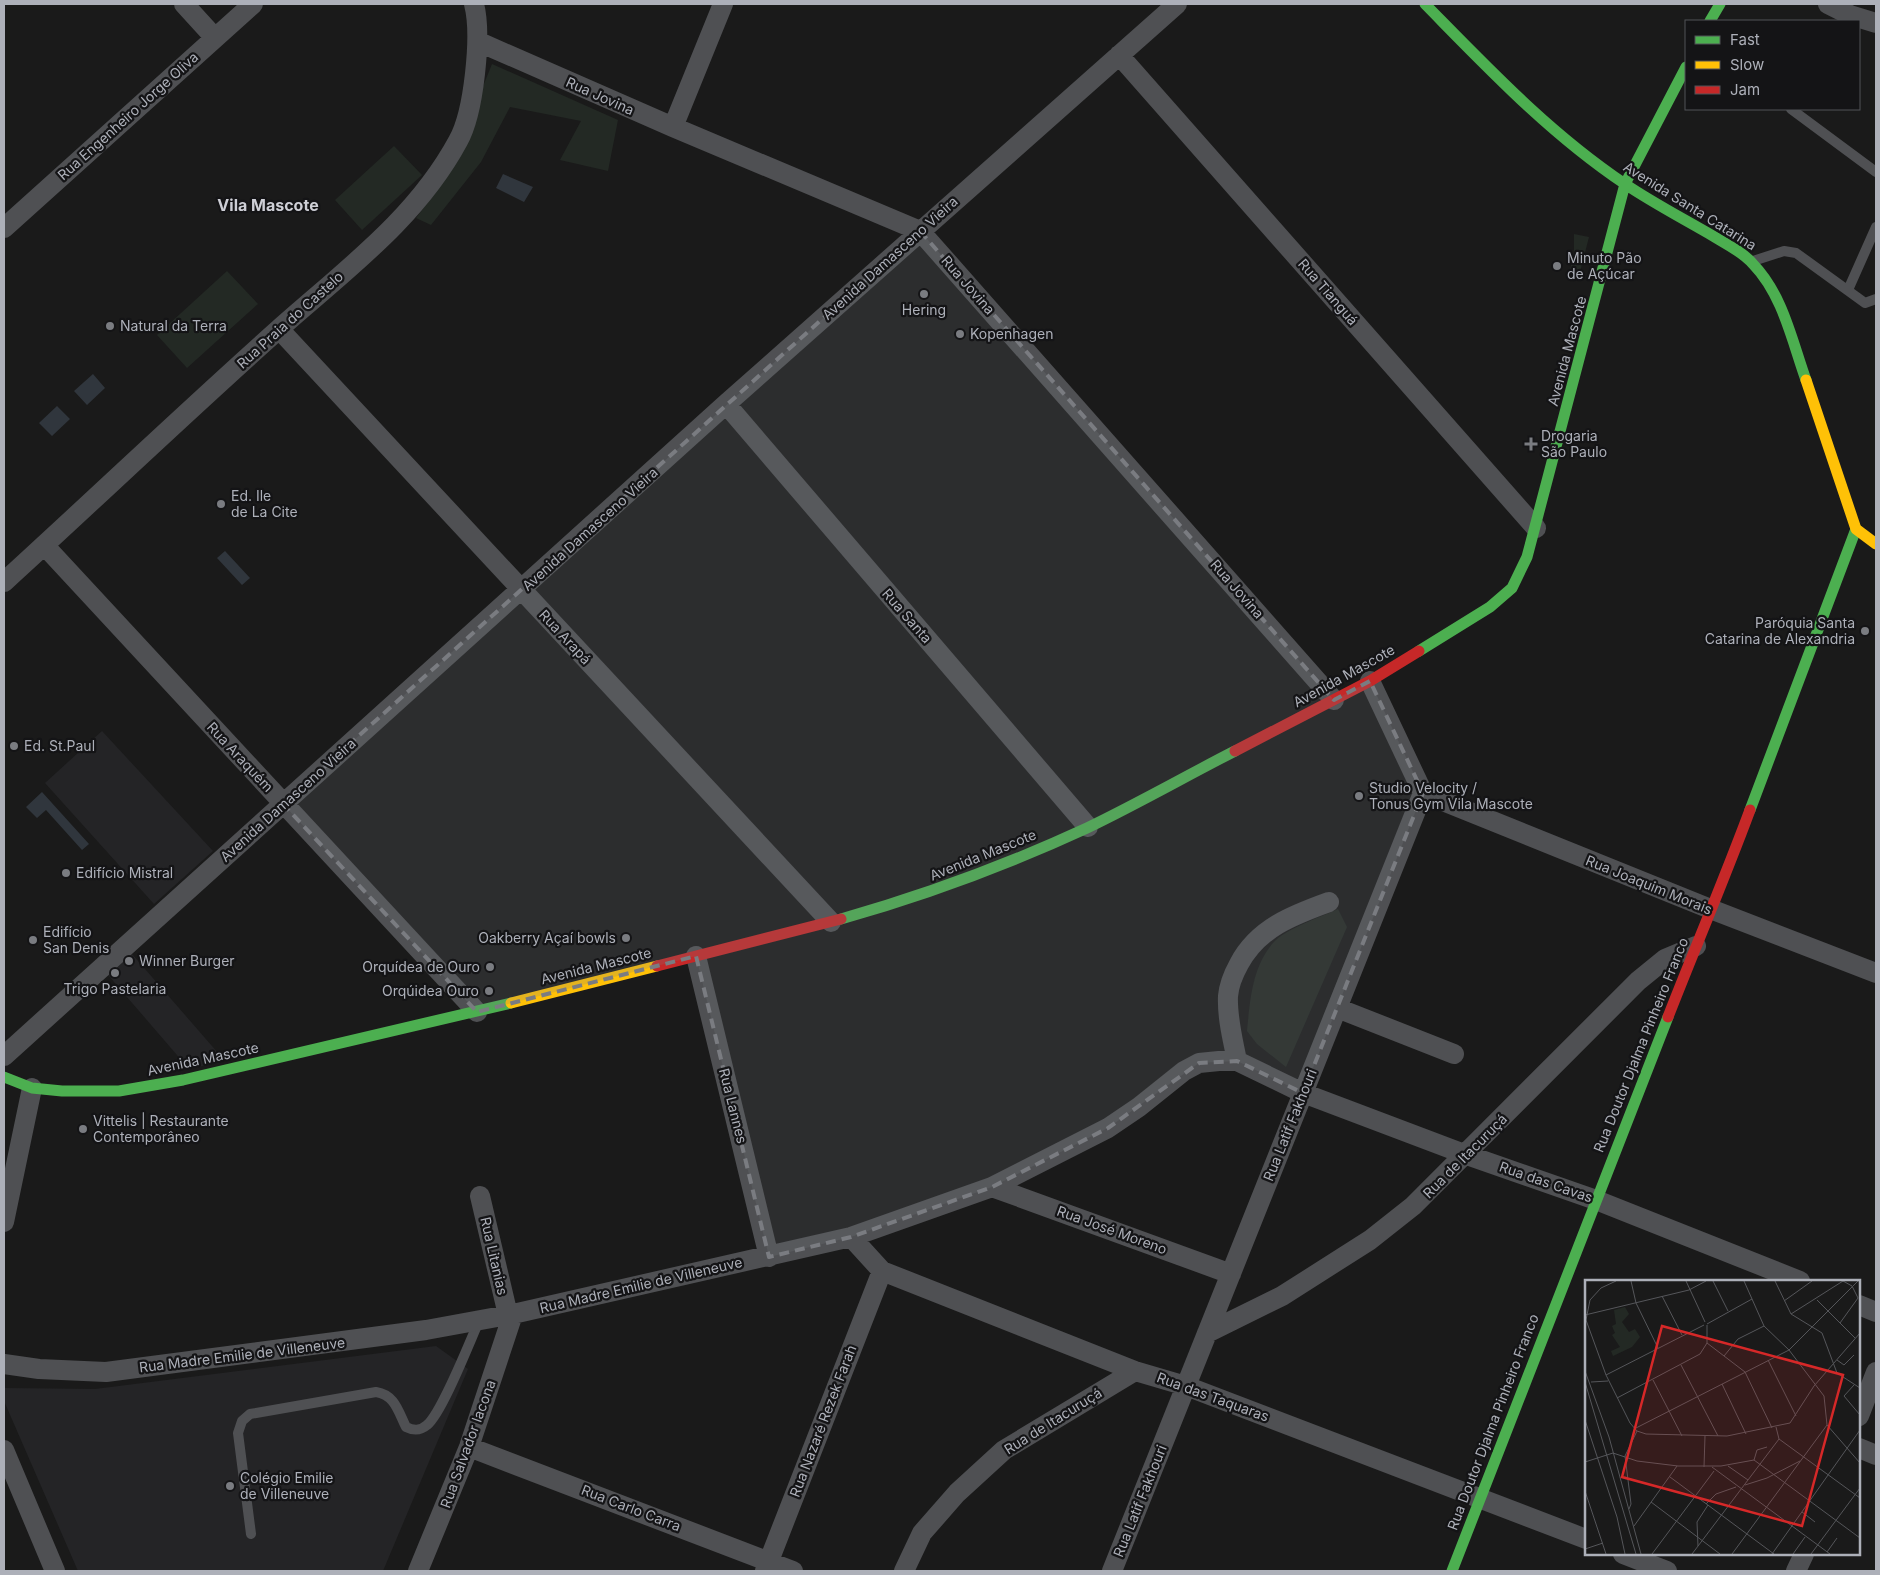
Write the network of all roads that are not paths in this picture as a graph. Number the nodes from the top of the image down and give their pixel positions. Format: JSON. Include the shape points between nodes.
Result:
{"nodes":[{"id":1,"x":184,"y":4,"type":"edge"},
{"id":2,"x":253,"y":4,"type":"edge"},
{"id":3,"x":474,"y":4,"type":"edge"},
{"id":4,"x":723,"y":4,"type":"edge"},
{"id":5,"x":1177,"y":4,"type":"edge"},
{"id":6,"x":1425,"y":4,"type":"edge"},
{"id":7,"x":1720,"y":4,"type":"edge"},
{"id":8,"x":1828,"y":4,"type":"edge"},
{"id":9,"x":1711,"y":20,"type":"edge"},
{"id":10,"x":1876,"y":23,"type":"edge"},
{"id":11,"x":215,"y":38,"type":"junction"},
{"id":12,"x":479,"y":42,"type":"junction"},
{"id":13,"x":1119,"y":55,"type":"junction"},
{"id":14,"x":1685,"y":69,"type":"edge"},
{"id":15,"x":1792,"y":110,"type":"edge"},
{"id":16,"x":673,"y":127,"type":"junction"},
{"id":17,"x":1876,"y":172,"type":"edge"},
{"id":18,"x":1625,"y":184,"type":"junction"},
{"id":19,"x":8,"y":217,"type":"edge"},
{"id":20,"x":1876,"y":227,"type":"edge"},
{"id":21,"x":920,"y":231,"type":"junction"},
{"id":22,"x":1752,"y":262,"type":"junction"},
{"id":23,"x":1848,"y":290,"type":"junction"},
{"id":24,"x":1876,"y":299,"type":"edge"},
{"id":25,"x":279,"y":329,"type":"junction"},
{"id":26,"x":726,"y":404,"type":"junction"},
{"id":27,"x":1536,"y":528,"type":"junction"},
{"id":28,"x":1856,"y":529,"type":"junction"},
{"id":29,"x":1876,"y":544,"type":"edge"},
{"id":30,"x":44,"y":545,"type":"junction"},
{"id":31,"x":4,"y":582,"type":"edge"},
{"id":32,"x":522,"y":590,"type":"junction"},
{"id":33,"x":1370,"y":681,"type":"junction"},
{"id":34,"x":1334,"y":700,"type":"junction"},
{"id":35,"x":1424,"y":793,"type":"junction"},
{"id":36,"x":284,"y":804,"type":"junction"},
{"id":37,"x":1088,"y":827,"type":"junction"},
{"id":38,"x":1329,"y":902,"type":"dead end"},
{"id":39,"x":1713,"y":910,"type":"junction"},
{"id":40,"x":831,"y":922,"type":"junction"},
{"id":41,"x":1696,"y":946,"type":"junction"},
{"id":42,"x":696,"y":956,"type":"junction"},
{"id":43,"x":1876,"y":973,"type":"edge"},
{"id":44,"x":1337,"y":1008,"type":"junction"},
{"id":45,"x":477,"y":1012,"type":"junction"},
{"id":46,"x":1454,"y":1054,"type":"dead end"},
{"id":47,"x":4,"y":1056,"type":"edge"},
{"id":48,"x":1237,"y":1061,"type":"junction"},
{"id":49,"x":4,"y":1077,"type":"edge"},
{"id":50,"x":32,"y":1088,"type":"junction"},
{"id":51,"x":1303,"y":1093,"type":"junction"},
{"id":52,"x":1467,"y":1154,"type":"junction"},
{"id":53,"x":992,"y":1187,"type":"junction"},
{"id":54,"x":480,"y":1196,"type":"dead end"},
{"id":55,"x":1596,"y":1200,"type":"junction"},
{"id":56,"x":4,"y":1222,"type":"edge"},
{"id":57,"x":851,"y":1237,"type":"junction"},
{"id":58,"x":770,"y":1257,"type":"junction"},
{"id":59,"x":882,"y":1271,"type":"junction"},
{"id":60,"x":1231,"y":1274,"type":"junction"},
{"id":61,"x":1797,"y":1280,"type":"edge"},
{"id":62,"x":1860,"y":1305,"type":"edge"},
{"id":63,"x":1876,"y":1312,"type":"edge"},
{"id":64,"x":510,"y":1315,"type":"junction"},
{"id":65,"x":479,"y":1320,"type":"junction"},
{"id":66,"x":1207,"y":1333,"type":"junction"},
{"id":67,"x":4,"y":1364,"type":"edge"},
{"id":68,"x":1136,"y":1371,"type":"junction"},
{"id":69,"x":1876,"y":1372,"type":"edge"},
{"id":70,"x":1186,"y":1386,"type":"junction"},
{"id":71,"x":1860,"y":1413,"type":"edge"},
{"id":72,"x":469,"y":1447,"type":"junction"},
{"id":73,"x":1860,"y":1448,"type":"edge"},
{"id":74,"x":4,"y":1450,"type":"edge"},
{"id":75,"x":1876,"y":1455,"type":"edge"},
{"id":76,"x":1480,"y":1498,"type":"junction"},
{"id":77,"x":251,"y":1534,"type":"dead end"},
{"id":78,"x":1585,"y":1539,"type":"edge"},
{"id":79,"x":1626,"y":1555,"type":"edge"},
{"id":80,"x":1804,"y":1555,"type":"edge"},
{"id":81,"x":767,"y":1566,"type":"edge"},
{"id":82,"x":55,"y":1571,"type":"edge"},
{"id":83,"x":418,"y":1571,"type":"edge"},
{"id":84,"x":793,"y":1571,"type":"edge"},
{"id":85,"x":904,"y":1571,"type":"edge"},
{"id":86,"x":1112,"y":1571,"type":"edge"},
{"id":87,"x":1452,"y":1571,"type":"edge"},
{"id":88,"x":1667,"y":1571,"type":"edge"},
{"id":89,"x":1796,"y":1571,"type":"edge"}],
"edges":[{"from":1,"to":11,"type":"street"},
{"from":2,"to":11,"type":"street","name":"Rua Engenheiro Jorge Oliva"},
{"from":3,"to":12,"type":"street","name":"Rua Praia do Castelo"},
{"from":4,"to":16,"type":"street"},
{"from":5,"to":13,"type":"street","name":"Avenida Damasceno Vieira"},
{"from":6,"to":18,"type":"street","name":"Avenida Santa Catarina","via":[[1515,96],[1559,135]]},
{"from":7,"to":9,"type":"street"},
{"from":8,"to":10,"type":"street","via":[[1850,16]]},
{"from":11,"to":19,"type":"street","name":"Rua Engenheiro Jorge Oliva"},
{"from":12,"to":16,"type":"street","name":"Rua Jovina"},
{"from":12,"to":25,"type":"street","name":"Rua Praia do Castelo","via":[[470,102],[460,139],[442,168],[419,200],[387,234]]},
{"from":13,"to":21,"type":"street","name":"Avenida Damasceno Vieira"},
{"from":13,"to":27,"type":"street","name":"Rua Tianguá"},
{"from":14,"to":18,"type":"street","name":"Avenida Mascote"},
{"from":15,"to":17,"type":"lane"},
{"from":16,"to":21,"type":"street","name":"Rua Jovina"},
{"from":18,"to":22,"type":"street","name":"Avenida Santa Catarina"},
{"from":18,"to":27,"type":"street","name":"Avenida Mascote"},
{"from":20,"to":23,"type":"lane"},
{"from":21,"to":26,"type":"street","name":"Avenida Damasceno Vieira"},
{"from":21,"to":34,"type":"street","name":"Rua Jovina"},
{"from":22,"to":23,"type":"lane","via":[[1784,251],[1796,253]]},
{"from":22,"to":28,"type":"street","name":"Avenida Santa Catarina","via":[[1767,280],[1783,313]]},
{"from":23,"to":24,"type":"lane","via":[[1865,303]]},
{"from":25,"to":30,"type":"street","name":"Rua Praia do Castelo"},
{"from":25,"to":32,"type":"street","name":"Rua Arapá"},
{"from":26,"to":32,"type":"street","name":"Avenida Damasceno Vieira"},
{"from":26,"to":37,"type":"street","name":"Rua Santa"},
{"from":27,"to":33,"type":"street","name":"Avenida Mascote","via":[[1512,588],[1490,607]]},
{"from":28,"to":29,"type":"street"},
{"from":28,"to":39,"type":"street","name":"Rua Doutor Djalma Pinheiro Franco"},
{"from":30,"to":31,"type":"street","name":"Rua Praia do Castelo"},
{"from":30,"to":36,"type":"street","name":"Rua Araquém"},
{"from":32,"to":36,"type":"street","name":"Avenida Damasceno Vieira"},
{"from":32,"to":40,"type":"street","name":"Rua Arapá"},
{"from":33,"to":34,"type":"street","name":"Avenida Mascote"},
{"from":33,"to":35,"type":"street"},
{"from":34,"to":37,"type":"street","name":"Avenida Mascote"},
{"from":35,"to":39,"type":"street","name":"Rua Joaquim Morais"},
{"from":35,"to":44,"type":"street","name":"Rua Latif Fakhouri"},
{"from":36,"to":45,"type":"street","name":"Rua Araquém"},
{"from":36,"to":47,"type":"street","name":"Avenida Damasceno Vieira"},
{"from":37,"to":40,"type":"street","name":"Avenida Mascote","via":[[915,898]]},
{"from":38,"to":48,"type":"street","via":[[1270,928],[1246,952],[1234,974],[1228,995],[1229,1021]]},
{"from":39,"to":41,"type":"street","name":"Rua Doutor Djalma Pinheiro Franco"},
{"from":39,"to":43,"type":"street","name":"Rua Joaquim Morais"},
{"from":40,"to":42,"type":"street","name":"Avenida Mascote"},
{"from":41,"to":52,"type":"street","name":"Rua de Itacuruçá","via":[[1665,959],[1638,981]]},
{"from":41,"to":55,"type":"street","name":"Rua Doutor Djalma Pinheiro Franco"},
{"from":42,"to":45,"type":"street","name":"Avenida Mascote"},
{"from":42,"to":58,"type":"street","name":"Rua Lannes"},
{"from":44,"to":46,"type":"street"},
{"from":44,"to":51,"type":"street","name":"Rua Latif Fakhouri"},
{"from":45,"to":50,"type":"street","name":"Avenida Mascote","via":[[183,1080],[119,1091]]},
{"from":48,"to":51,"type":"street","name":"Rua das Cavas"},
{"from":48,"to":53,"type":"street","name":"Rua Madre Emilie de Villeneuve","via":[[1199,1063],[1184,1070],[1108,1128]]},
{"from":49,"to":50,"type":"street","name":"Avenida Mascote"},
{"from":50,"to":56,"type":"street"},
{"from":51,"to":52,"type":"street","name":"Rua das Cavas"},
{"from":51,"to":60,"type":"street","name":"Rua Latif Fakhouri"},
{"from":52,"to":55,"type":"street","name":"Rua das Cavas"},
{"from":52,"to":66,"type":"street","name":"Rua de Itacuruçá","via":[[1413,1206],[1370,1240],[1282,1296]]},
{"from":53,"to":57,"type":"street","name":"Rua Madre Emilie de Villeneuve"},
{"from":53,"to":60,"type":"street","name":"Rua José Moreno"},
{"from":54,"to":64,"type":"street","name":"Rua Litanias"},
{"from":55,"to":61,"type":"street","name":"Rua das Cavas"},
{"from":55,"to":76,"type":"street","name":"Rua Doutor Djalma Pinheiro Franco"},
{"from":57,"to":58,"type":"street","name":"Rua Madre Emilie de Villeneuve"},
{"from":57,"to":59,"type":"street","name":"Rua das Taquaras"},
{"from":58,"to":64,"type":"street","name":"Rua Madre Emilie de Villeneuve"},
{"from":59,"to":68,"type":"street","name":"Rua das Taquaras"},
{"from":59,"to":81,"type":"street","name":"Rua Nazaré Rezek Farah"},
{"from":60,"to":66,"type":"street","name":"Rua Latif Fakhouri"},
{"from":62,"to":63,"type":"street"},
{"from":64,"to":65,"type":"street","name":"Rua Madre Emilie de Villeneuve"},
{"from":64,"to":72,"type":"street","name":"Rua Salvador Iacona"},
{"from":65,"to":67,"type":"street","name":"Rua Madre Emilie de Villeneuve","via":[[426,1330],[106,1372]]},
{"from":65,"to":77,"type":"lane","via":[[448,1390],[429,1424],[423,1428],[414,1431],[406,1427],[392,1398],[376,1392],[250,1414],[238,1433]]},
{"from":66,"to":70,"type":"street","name":"Rua Latif Fakhouri"},
{"from":68,"to":70,"type":"street","name":"Rua das Taquaras"},
{"from":68,"to":85,"type":"street","name":"Rua de Itacuruçá","via":[[1004,1450],[957,1493],[922,1533]]},
{"from":69,"to":71,"type":"street"},
{"from":70,"to":76,"type":"street","name":"Rua das Taquaras"},
{"from":70,"to":86,"type":"street","name":"Rua Latif Fakhouri"},
{"from":72,"to":81,"type":"street","name":"Rua Carlo Carra"},
{"from":72,"to":83,"type":"street","name":"Rua Salvador Iacona"},
{"from":73,"to":75,"type":"street"},
{"from":74,"to":82,"type":"street"},
{"from":76,"to":78,"type":"street","name":"Rua das Taquaras"},
{"from":76,"to":87,"type":"street","name":"Rua Doutor Djalma Pinheiro Franco"},
{"from":79,"to":88,"type":"street"},
{"from":80,"to":89,"type":"street"},
{"from":81,"to":84,"type":"street","name":"Rua Carlo Carra"}]}
